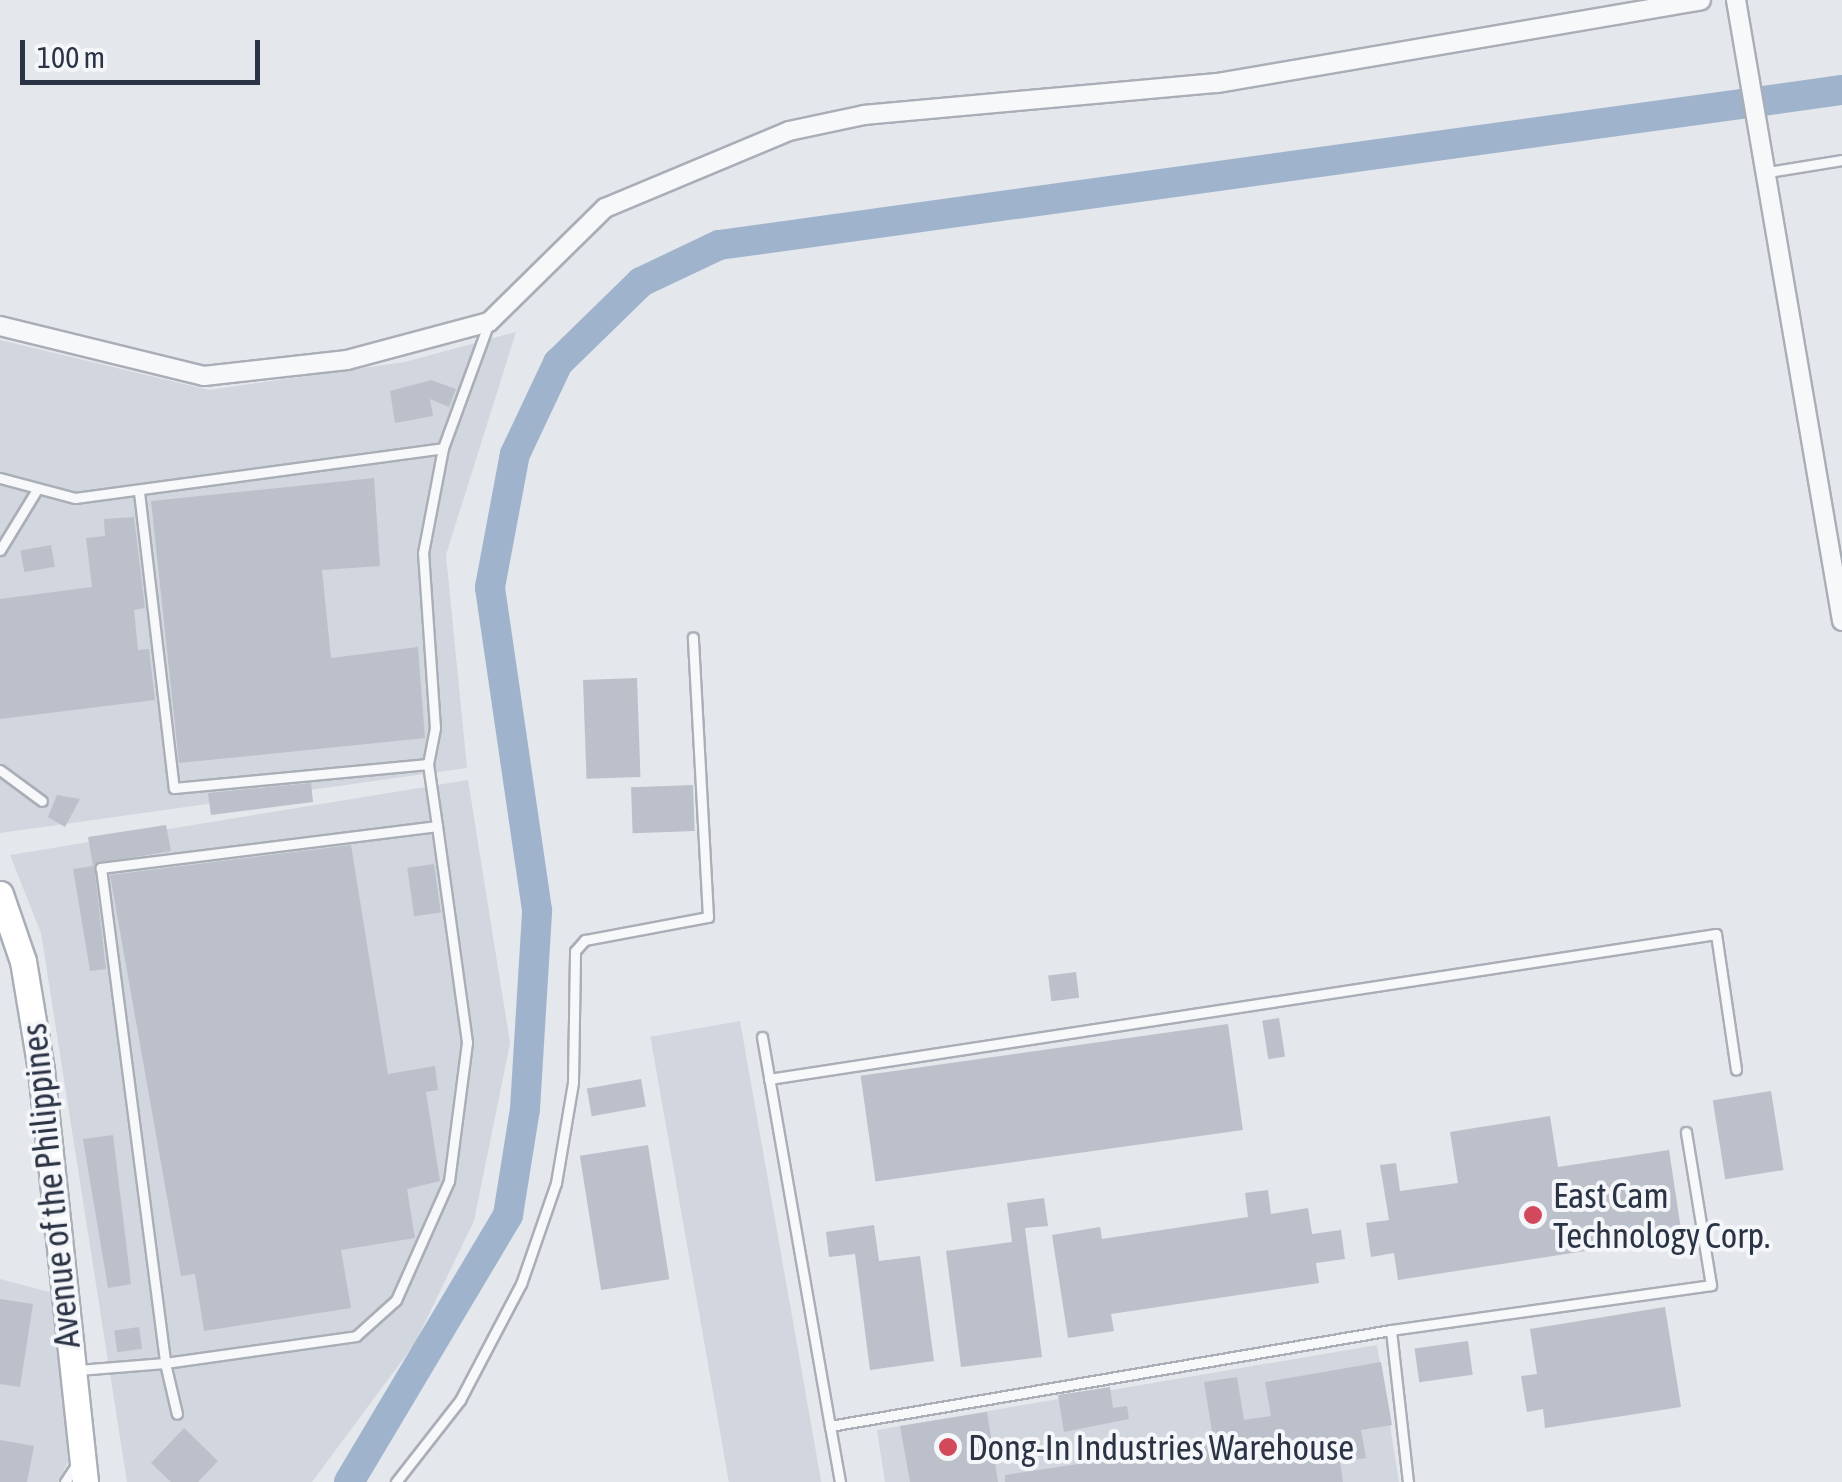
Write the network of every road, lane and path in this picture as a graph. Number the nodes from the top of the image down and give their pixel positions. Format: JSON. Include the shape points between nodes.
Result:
{"nodes":[{"id":1,"x":1700,"y":0,"type":"edge"},
{"id":2,"x":1736,"y":0,"type":"edge"},
{"id":3,"x":1842,"y":160,"type":"edge"},
{"id":4,"x":1768,"y":172,"type":"junction"},
{"id":5,"x":489,"y":322,"type":"junction"},
{"id":6,"x":0,"y":326,"type":"edge"},
{"id":7,"x":443,"y":448,"type":"junction"},
{"id":8,"x":0,"y":478,"type":"edge"},
{"id":9,"x":36,"y":491,"type":"junction"},
{"id":10,"x":139,"y":492,"type":"junction"},
{"id":11,"x":0,"y":550,"type":"edge"},
{"id":12,"x":1842,"y":622,"type":"edge"},
{"id":13,"x":693,"y":637,"type":"dead end"},
{"id":14,"x":428,"y":764,"type":"junction"},
{"id":15,"x":0,"y":770,"type":"edge"},
{"id":16,"x":42,"y":800,"type":"dead end"},
{"id":17,"x":437,"y":826,"type":"junction"},
{"id":18,"x":0,"y":894,"type":"edge"},
{"id":19,"x":762,"y":1037,"type":"dead end"},
{"id":20,"x":1736,"y":1070,"type":"dead end"},
{"id":21,"x":769,"y":1078,"type":"junction"},
{"id":22,"x":1686,"y":1132,"type":"dead end"},
{"id":23,"x":1391,"y":1330,"type":"junction"},
{"id":24,"x":165,"y":1363,"type":"junction"},
{"id":25,"x":70,"y":1370,"type":"junction"},
{"id":26,"x":177,"y":1414,"type":"dead end"},
{"id":27,"x":830,"y":1426,"type":"junction"},
{"id":28,"x":82,"y":1471,"type":"edge"},
{"id":29,"x":65,"y":1482,"type":"edge"},
{"id":30,"x":396,"y":1482,"type":"edge"},
{"id":31,"x":840,"y":1482,"type":"edge"},
{"id":32,"x":1408,"y":1482,"type":"edge"}],
"edges":[{"from":1,"to":5,"type":"street","via":[[1218,83],[864,115],[789,131],[605,208]]},
{"from":2,"to":4,"type":"street"},
{"from":3,"to":4,"type":"lane"},
{"from":4,"to":12,"type":"street"},
{"from":5,"to":6,"type":"street","via":[[347,360],[204,376]]},
{"from":5,"to":7,"type":"lane"},
{"from":7,"to":10,"type":"lane"},
{"from":7,"to":14,"type":"lane","via":[[423,553],[435,728]]},
{"from":8,"to":9,"type":"lane"},
{"from":9,"to":10,"type":"lane","via":[[74,498]]},
{"from":9,"to":11,"type":"lane"},
{"from":10,"to":14,"type":"lane","via":[[174,788]]},
{"from":13,"to":30,"type":"lane","via":[[708,917],[600,936],[575,951],[574,1082],[556,1183],[522,1284],[460,1400]]},
{"from":14,"to":17,"type":"lane"},
{"from":15,"to":16,"type":"lane"},
{"from":17,"to":24,"type":"lane","via":[[467,1042],[449,1181],[396,1300],[356,1336]]},
{"from":17,"to":24,"type":"lane","via":[[101,868]]},
{"from":18,"to":25,"type":"main road","name":"Avenue of the Philippines","via":[[23,961],[41,1070]]},
{"from":19,"to":21,"type":"lane"},
{"from":20,"to":21,"type":"lane","via":[[1716,934]]},
{"from":21,"to":27,"type":"lane"},
{"from":22,"to":23,"type":"lane","via":[[1711,1285]]},
{"from":23,"to":27,"type":"lane"},
{"from":23,"to":32,"type":"lane"},
{"from":24,"to":25,"type":"lane"},
{"from":24,"to":26,"type":"lane"},
{"from":25,"to":28,"type":"main road","name":"Avenue of the Philippines"},
{"from":27,"to":31,"type":"lane"},
{"from":28,"to":29,"type":"lane"}]}
